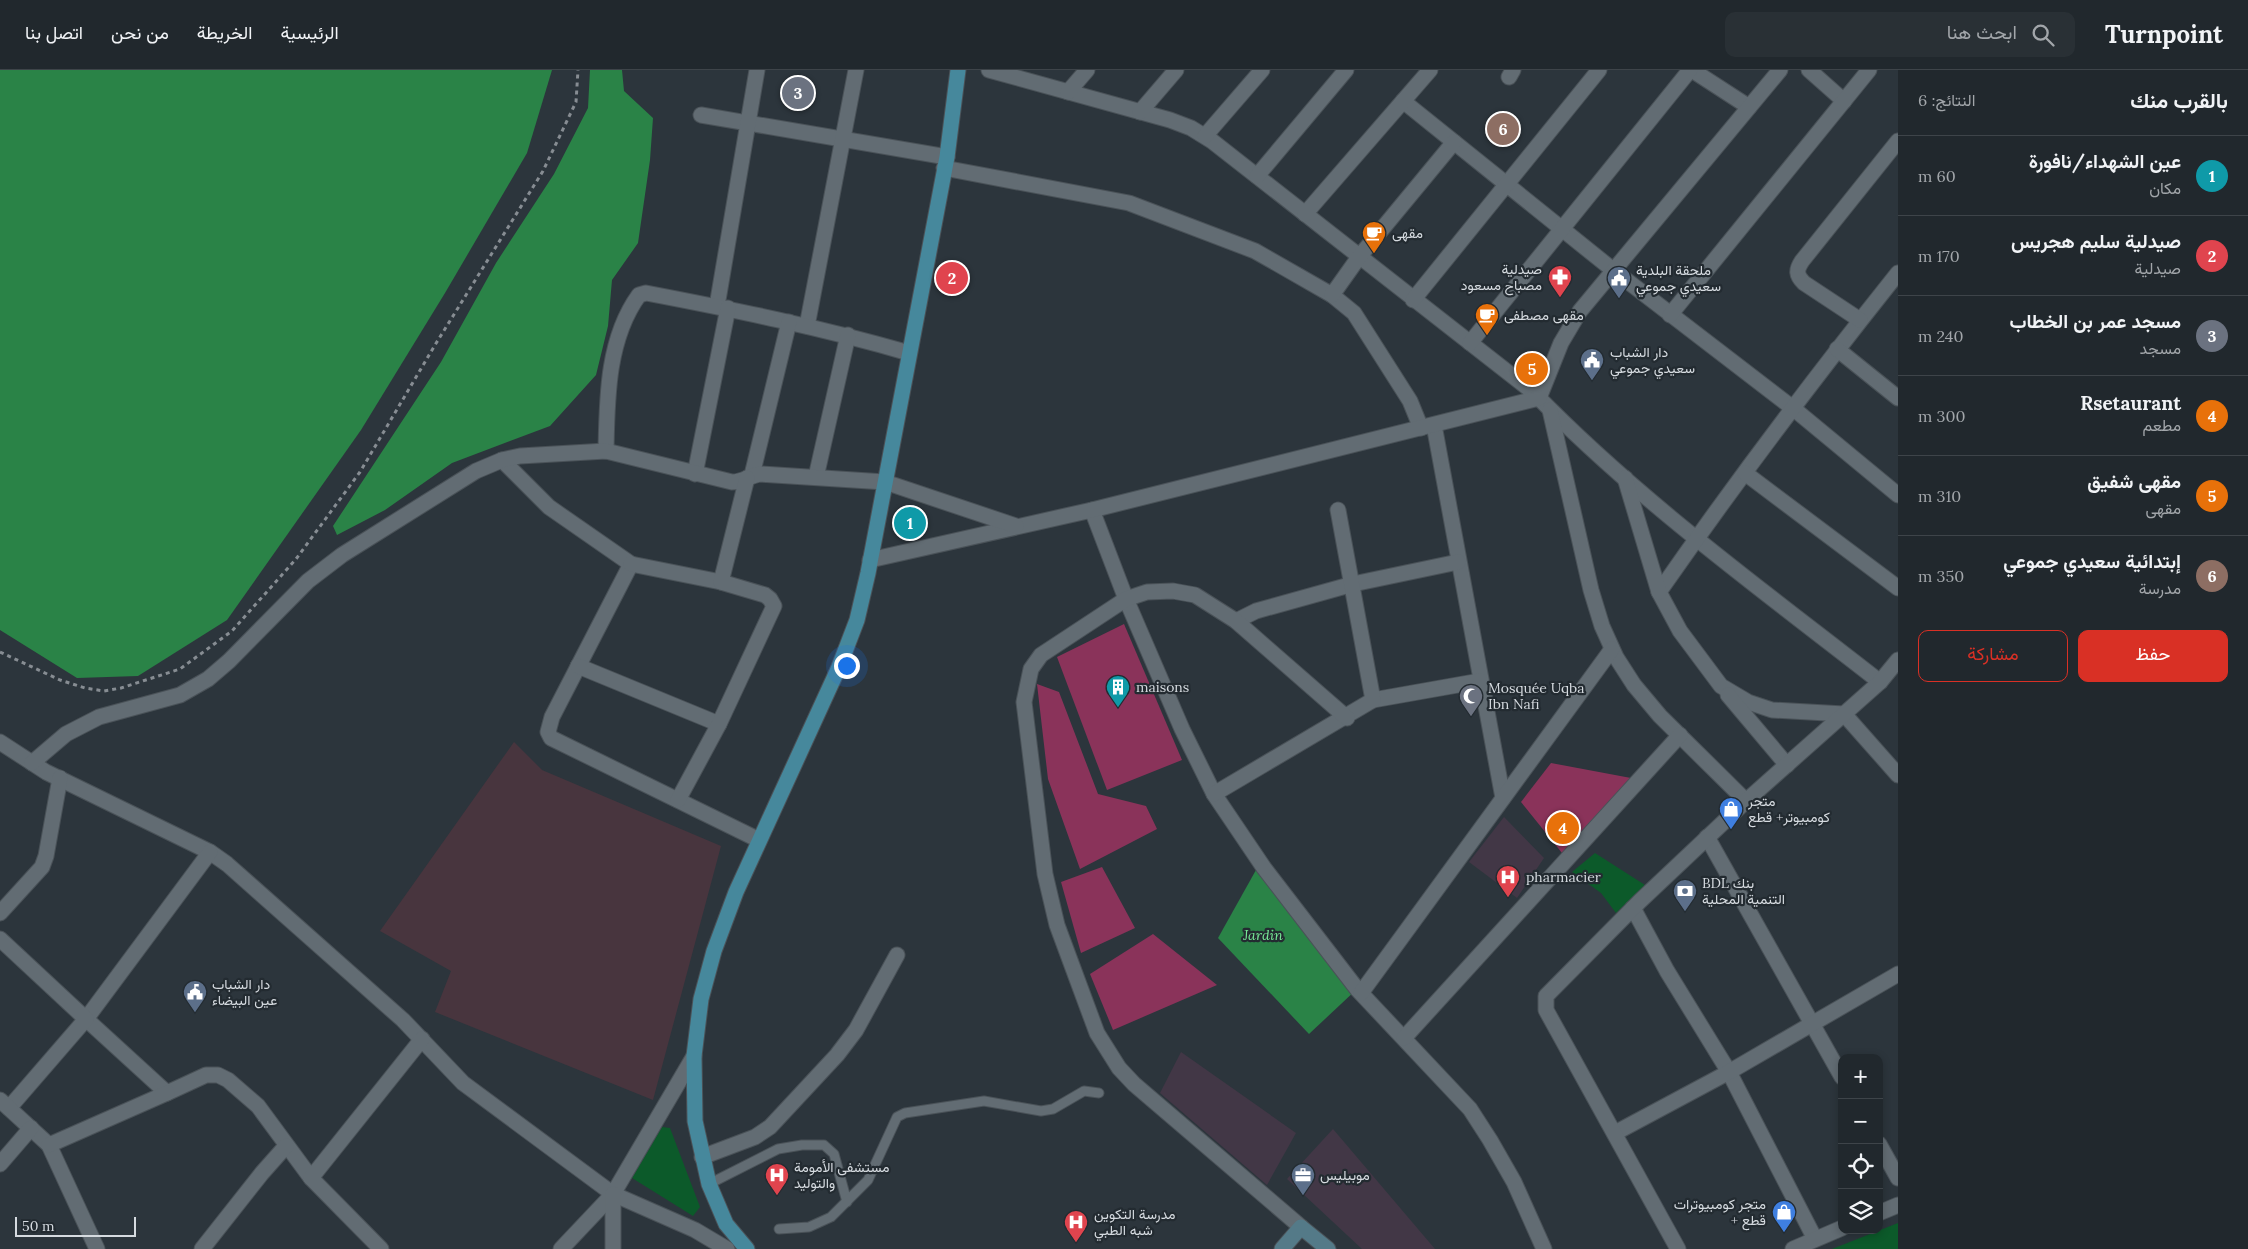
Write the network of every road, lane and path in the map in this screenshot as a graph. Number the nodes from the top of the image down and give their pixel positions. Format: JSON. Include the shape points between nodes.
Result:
{"nodes":[{"id":1,"x":578,"y":70,"type":"edge"},
{"id":2,"x":757,"y":70,"type":"edge"},
{"id":3,"x":856,"y":70,"type":"edge"},
{"id":4,"x":958,"y":70,"type":"edge"},
{"id":5,"x":989,"y":70,"type":"edge"},
{"id":6,"x":1087,"y":70,"type":"edge"},
{"id":7,"x":1176,"y":70,"type":"edge"},
{"id":8,"x":1262,"y":70,"type":"edge"},
{"id":9,"x":1346,"y":70,"type":"edge"},
{"id":10,"x":1430,"y":70,"type":"edge"},
{"id":11,"x":1599,"y":70,"type":"edge"},
{"id":12,"x":1691,"y":70,"type":"edge"},
{"id":13,"x":1780,"y":70,"type":"edge"},
{"id":14,"x":1808,"y":70,"type":"edge"},
{"id":15,"x":1869,"y":70,"type":"edge"},
{"id":16,"x":1068,"y":92,"type":"junction"},
{"id":17,"x":1403,"y":101,"type":"junction"},
{"id":18,"x":1844,"y":101,"type":"junction"},
{"id":19,"x":1748,"y":107,"type":"junction"},
{"id":20,"x":1140,"y":112,"type":"junction"},
{"id":21,"x":701,"y":115,"type":"dead end"},
{"id":22,"x":747,"y":122,"type":"junction"},
{"id":23,"x":1205,"y":136,"type":"junction"},
{"id":24,"x":843,"y":139,"type":"junction"},
{"id":25,"x":1898,"y":141,"type":"edge"},
{"id":26,"x":1454,"y":142,"type":"junction"},
{"id":27,"x":946,"y":162,"type":"junction"},
{"id":28,"x":1257,"y":176,"type":"junction"},
{"id":29,"x":1507,"y":184,"type":"junction"},
{"id":30,"x":1305,"y":214,"type":"junction"},
{"id":31,"x":1562,"y":229,"type":"junction"},
{"id":32,"x":1359,"y":257,"type":"junction"},
{"id":33,"x":1613,"y":270,"type":"junction"},
{"id":34,"x":1898,"y":273,"type":"edge"},
{"id":35,"x":1332,"y":295,"type":"junction"},
{"id":36,"x":1413,"y":300,"type":"junction"},
{"id":37,"x":722,"y":307,"type":"junction"},
{"id":38,"x":1670,"y":315,"type":"junction"},
{"id":39,"x":1860,"y":320,"type":"junction"},
{"id":40,"x":790,"y":322,"type":"junction"},
{"id":41,"x":807,"y":326,"type":"junction"},
{"id":42,"x":848,"y":335,"type":"junction"},
{"id":43,"x":1470,"y":343,"type":"junction"},
{"id":44,"x":1837,"y":349,"type":"junction"},
{"id":45,"x":909,"y":353,"type":"junction"},
{"id":46,"x":1539,"y":398,"type":"junction"},
{"id":47,"x":1898,"y":398,"type":"edge"},
{"id":48,"x":1550,"y":410,"type":"junction"},
{"id":49,"x":1794,"y":410,"type":"junction"},
{"id":50,"x":1427,"y":427,"type":"junction"},
{"id":51,"x":606,"y":452,"type":"junction"},
{"id":52,"x":502,"y":460,"type":"junction"},
{"id":53,"x":1745,"y":473,"type":"junction"},
{"id":54,"x":695,"y":474,"type":"junction"},
{"id":55,"x":750,"y":476,"type":"junction"},
{"id":56,"x":816,"y":477,"type":"junction"},
{"id":57,"x":1625,"y":478,"type":"junction"},
{"id":58,"x":885,"y":482,"type":"junction"},
{"id":59,"x":1898,"y":495,"type":"edge"},
{"id":60,"x":1092,"y":510,"type":"junction"},
{"id":61,"x":1338,"y":510,"type":"dead end"},
{"id":62,"x":1018,"y":527,"type":"junction"},
{"id":63,"x":1696,"y":538,"type":"junction"},
{"id":64,"x":870,"y":560,"type":"junction"},
{"id":65,"x":1458,"y":562,"type":"junction"},
{"id":66,"x":631,"y":564,"type":"junction"},
{"id":67,"x":721,"y":582,"type":"junction"},
{"id":68,"x":1353,"y":584,"type":"junction"},
{"id":69,"x":1898,"y":588,"type":"edge"},
{"id":70,"x":1659,"y":592,"type":"junction"},
{"id":71,"x":1126,"y":599,"type":"junction"},
{"id":72,"x":1236,"y":621,"type":"junction"},
{"id":73,"x":1612,"y":649,"type":"junction"},
{"id":74,"x":0,"y":652,"type":"edge"},
{"id":75,"x":1898,"y":660,"type":"edge"},
{"id":76,"x":578,"y":666,"type":"junction"},
{"id":77,"x":1480,"y":681,"type":"junction"},
{"id":78,"x":1880,"y":682,"type":"junction"},
{"id":79,"x":1721,"y":686,"type":"junction"},
{"id":80,"x":1373,"y":700,"type":"junction"},
{"id":81,"x":1844,"y":714,"type":"junction"},
{"id":82,"x":1346,"y":718,"type":"junction"},
{"id":83,"x":719,"y":724,"type":"junction"},
{"id":84,"x":1680,"y":735,"type":"junction"},
{"id":85,"x":0,"y":742,"type":"edge"},
{"id":86,"x":32,"y":763,"type":"junction"},
{"id":87,"x":1787,"y":765,"type":"junction"},
{"id":88,"x":1898,"y":775,"type":"edge"},
{"id":89,"x":60,"y":778,"type":"junction"},
{"id":90,"x":1214,"y":794,"type":"junction"},
{"id":91,"x":1503,"y":798,"type":"junction"},
{"id":92,"x":678,"y":800,"type":"junction"},
{"id":93,"x":1746,"y":800,"type":"junction"},
{"id":94,"x":1707,"y":837,"type":"junction"},
{"id":95,"x":759,"y":840,"type":"junction"},
{"id":96,"x":210,"y":852,"type":"junction"},
{"id":97,"x":1633,"y":908,"type":"junction"},
{"id":98,"x":0,"y":913,"type":"edge"},
{"id":99,"x":0,"y":939,"type":"edge"},
{"id":100,"x":897,"y":956,"type":"dead end"},
{"id":101,"x":1898,"y":974,"type":"edge"},
{"id":102,"x":1361,"y":993,"type":"junction"},
{"id":103,"x":86,"y":1019,"type":"junction"},
{"id":104,"x":1812,"y":1023,"type":"junction"},
{"id":105,"x":1404,"y":1038,"type":"junction"},
{"id":106,"x":422,"y":1039,"type":"junction"},
{"id":107,"x":694,"y":1056,"type":"junction"},
{"id":108,"x":1838,"y":1070,"type":"edge"},
{"id":109,"x":1728,"y":1072,"type":"junction"},
{"id":110,"x":166,"y":1093,"type":"junction"},
{"id":111,"x":1099,"y":1093,"type":"dead end"},
{"id":112,"x":4,"y":1104,"type":"edge"},
{"id":113,"x":31,"y":1128,"type":"junction"},
{"id":114,"x":1615,"y":1133,"type":"junction"},
{"id":115,"x":48,"y":1145,"type":"junction"},
{"id":116,"x":286,"y":1146,"type":"junction"},
{"id":117,"x":1883,"y":1151,"type":"edge"},
{"id":118,"x":702,"y":1157,"type":"junction"},
{"id":119,"x":0,"y":1164,"type":"edge"},
{"id":120,"x":311,"y":1178,"type":"junction"},
{"id":121,"x":1898,"y":1178,"type":"edge"},
{"id":122,"x":709,"y":1184,"type":"junction"},
{"id":123,"x":613,"y":1194,"type":"junction"},
{"id":124,"x":847,"y":1202,"type":"junction"},
{"id":125,"x":1898,"y":1205,"type":"edge"},
{"id":126,"x":1883,"y":1211,"type":"edge"},
{"id":127,"x":1301,"y":1227,"type":"junction"},
{"id":128,"x":779,"y":1229,"type":"dead end"},
{"id":129,"x":1838,"y":1230,"type":"edge"},
{"id":130,"x":1815,"y":1239,"type":"junction"},
{"id":131,"x":96,"y":1249,"type":"edge"},
{"id":132,"x":202,"y":1249,"type":"edge"},
{"id":133,"x":381,"y":1249,"type":"edge"},
{"id":134,"x":561,"y":1249,"type":"edge"},
{"id":135,"x":613,"y":1249,"type":"edge"},
{"id":136,"x":727,"y":1249,"type":"edge"},
{"id":137,"x":747,"y":1249,"type":"edge"},
{"id":138,"x":1282,"y":1249,"type":"edge"},
{"id":139,"x":1328,"y":1249,"type":"edge"},
{"id":140,"x":1544,"y":1249,"type":"edge"},
{"id":141,"x":1678,"y":1249,"type":"edge"},
{"id":142,"x":1793,"y":1249,"type":"edge"}],
"edges":[{"from":1,"to":74,"type":"path","via":[[576,102],[543,171],[360,472],[296,558],[232,631],[180,669],[104,691],[60,680]]},
{"from":2,"to":22,"type":"street"},
{"from":3,"to":24,"type":"street"},
{"from":4,"to":27,"type":"main road"},
{"from":5,"to":16,"type":"street"},
{"from":6,"to":16,"type":"street"},
{"from":7,"to":20,"type":"street"},
{"from":8,"to":23,"type":"street"},
{"from":9,"to":28,"type":"street"},
{"from":10,"to":17,"type":"street"},
{"from":11,"to":29,"type":"street"},
{"from":12,"to":19,"type":"street"},
{"from":12,"to":31,"type":"street"},
{"from":13,"to":19,"type":"street"},
{"from":14,"to":18,"type":"street"},
{"from":15,"to":18,"type":"street"},
{"from":16,"to":20,"type":"street"},
{"from":17,"to":26,"type":"street"},
{"from":17,"to":30,"type":"street"},
{"from":18,"to":38,"type":"street"},
{"from":19,"to":33,"type":"street"},
{"from":20,"to":23,"type":"street"},
{"from":21,"to":22,"type":"street"},
{"from":22,"to":24,"type":"street"},
{"from":22,"to":37,"type":"street"},
{"from":23,"to":28,"type":"street"},
{"from":24,"to":27,"type":"street"},
{"from":24,"to":41,"type":"street"},
{"from":25,"to":39,"type":"street","via":[[1797,270],[1804,283]]},
{"from":26,"to":29,"type":"street"},
{"from":26,"to":32,"type":"street"},
{"from":27,"to":35,"type":"street","via":[[1129,203],[1255,251]]},
{"from":27,"to":45,"type":"main road"},
{"from":28,"to":30,"type":"street"},
{"from":29,"to":31,"type":"street"},
{"from":29,"to":36,"type":"street"},
{"from":30,"to":32,"type":"street"},
{"from":31,"to":33,"type":"street"},
{"from":31,"to":43,"type":"street"},
{"from":32,"to":35,"type":"street"},
{"from":32,"to":36,"type":"street"},
{"from":33,"to":38,"type":"street"},
{"from":33,"to":46,"type":"street","via":[[1561,343]]},
{"from":34,"to":39,"type":"street"},
{"from":35,"to":50,"type":"street","via":[[1361,322]]},
{"from":36,"to":43,"type":"street"},
{"from":37,"to":40,"type":"street"},
{"from":37,"to":51,"type":"street","via":[[646,293],[639,295],[627,311],[617,338],[607,406]]},
{"from":37,"to":54,"type":"street"},
{"from":38,"to":49,"type":"street"},
{"from":39,"to":44,"type":"street"},
{"from":40,"to":41,"type":"street"},
{"from":40,"to":55,"type":"street"},
{"from":41,"to":42,"type":"street"},
{"from":42,"to":45,"type":"street"},
{"from":42,"to":56,"type":"street"},
{"from":43,"to":46,"type":"street"},
{"from":44,"to":47,"type":"street"},
{"from":44,"to":49,"type":"street"},
{"from":45,"to":58,"type":"main road"},
{"from":46,"to":48,"type":"street"},
{"from":46,"to":50,"type":"street"},
{"from":48,"to":57,"type":"street"},
{"from":48,"to":73,"type":"street","via":[[1591,590]]},
{"from":49,"to":53,"type":"street"},
{"from":49,"to":59,"type":"street"},
{"from":50,"to":60,"type":"street"},
{"from":50,"to":65,"type":"street"},
{"from":51,"to":52,"type":"street","via":[[520,456]]},
{"from":51,"to":54,"type":"street"},
{"from":52,"to":66,"type":"street","via":[[549,507]]},
{"from":52,"to":86,"type":"street","via":[[476,471],[342,555],[308,582],[208,679],[180,695],[99,717],[66,734]]},
{"from":53,"to":63,"type":"street"},
{"from":53,"to":69,"type":"street"},
{"from":54,"to":55,"type":"street","via":[[732,482],[740,482]]},
{"from":55,"to":56,"type":"street"},
{"from":55,"to":67,"type":"street"},
{"from":56,"to":58,"type":"street"},
{"from":57,"to":63,"type":"street"},
{"from":57,"to":70,"type":"street"},
{"from":58,"to":62,"type":"street"},
{"from":58,"to":64,"type":"main road"},
{"from":60,"to":62,"type":"street"},
{"from":60,"to":71,"type":"street"},
{"from":61,"to":68,"type":"street"},
{"from":62,"to":64,"type":"street"},
{"from":63,"to":70,"type":"street"},
{"from":63,"to":78,"type":"street"},
{"from":64,"to":95,"type":"main road","via":[[857,620],[842,659]]},
{"from":65,"to":68,"type":"street"},
{"from":65,"to":77,"type":"street"},
{"from":66,"to":67,"type":"street"},
{"from":66,"to":76,"type":"street"},
{"from":67,"to":83,"type":"street","via":[[765,595],[774,606]]},
{"from":68,"to":72,"type":"street","via":[[1256,611]]},
{"from":68,"to":80,"type":"street"},
{"from":70,"to":79,"type":"street","via":[[1680,630]]},
{"from":71,"to":72,"type":"street","via":[[1147,592],[1195,596]]},
{"from":71,"to":90,"type":"street"},
{"from":71,"to":127,"type":"street","via":[[1041,655],[1026,683],[1024,702],[1037,820],[1057,926],[1097,1033],[1119,1068]]},
{"from":72,"to":82,"type":"street"},
{"from":73,"to":84,"type":"street","via":[[1634,685]]},
{"from":73,"to":91,"type":"street"},
{"from":75,"to":78,"type":"street"},
{"from":76,"to":83,"type":"street"},
{"from":76,"to":92,"type":"street","via":[[552,717],[548,732],[551,738]]},
{"from":77,"to":80,"type":"street"},
{"from":77,"to":91,"type":"street"},
{"from":78,"to":81,"type":"street"},
{"from":79,"to":81,"type":"street","via":[[1748,702],[1772,710]]},
{"from":79,"to":87,"type":"street"},
{"from":80,"to":82,"type":"street"},
{"from":81,"to":87,"type":"street"},
{"from":81,"to":88,"type":"street"},
{"from":82,"to":90,"type":"street"},
{"from":83,"to":92,"type":"street"},
{"from":84,"to":93,"type":"street"},
{"from":84,"to":105,"type":"street"},
{"from":85,"to":86,"type":"street"},
{"from":86,"to":89,"type":"street"},
{"from":87,"to":93,"type":"street"},
{"from":89,"to":96,"type":"street"},
{"from":89,"to":98,"type":"street","via":[[42,867]]},
{"from":90,"to":102,"type":"street","via":[[1264,868]]},
{"from":91,"to":102,"type":"street"},
{"from":92,"to":95,"type":"street"},
{"from":93,"to":94,"type":"street"},
{"from":94,"to":97,"type":"street"},
{"from":94,"to":104,"type":"street"},
{"from":95,"to":107,"type":"main road","via":[[714,951],[701,999]]},
{"from":96,"to":103,"type":"street"},
{"from":96,"to":106,"type":"street"},
{"from":97,"to":109,"type":"street"},
{"from":97,"to":114,"type":"street","via":[[1550,991],[1545,1000],[1546,1010]]},
{"from":99,"to":103,"type":"street"},
{"from":100,"to":118,"type":"street","via":[[856,1030],[770,1127],[755,1137]]},
{"from":101,"to":104,"type":"street"},
{"from":102,"to":105,"type":"street"},
{"from":103,"to":110,"type":"street"},
{"from":103,"to":112,"type":"street"},
{"from":104,"to":108,"type":"street"},
{"from":104,"to":109,"type":"street"},
{"from":105,"to":140,"type":"street","via":[[1470,1109],[1514,1182]]},
{"from":106,"to":120,"type":"street"},
{"from":106,"to":123,"type":"street","via":[[463,1082]]},
{"from":107,"to":118,"type":"main road","via":[[695,1122]]},
{"from":107,"to":123,"type":"street"},
{"from":109,"to":114,"type":"street"},
{"from":109,"to":130,"type":"street"},
{"from":110,"to":115,"type":"street"},
{"from":110,"to":116,"type":"street","via":[[206,1075],[218,1075],[241,1089],[258,1106]]},
{"from":111,"to":124,"type":"lane","via":[[1084,1091],[1053,1109],[1041,1111],[984,1101],[905,1112],[898,1117],[868,1180]]},
{"from":112,"to":113,"type":"street"},
{"from":113,"to":115,"type":"street"},
{"from":113,"to":119,"type":"street"},
{"from":114,"to":141,"type":"street"},
{"from":115,"to":131,"type":"street"},
{"from":116,"to":120,"type":"street"},
{"from":116,"to":132,"type":"street"},
{"from":117,"to":121,"type":"street"},
{"from":118,"to":122,"type":"main road"},
{"from":120,"to":133,"type":"street"},
{"from":122,"to":124,"type":"lane","via":[[778,1150],[802,1144],[824,1144],[834,1154]]},
{"from":122,"to":137,"type":"main road","via":[[726,1224]]},
{"from":123,"to":134,"type":"street"},
{"from":123,"to":135,"type":"street"},
{"from":123,"to":136,"type":"street","via":[[694,1230]]},
{"from":124,"to":128,"type":"lane","via":[[831,1217],[808,1227]]},
{"from":125,"to":126,"type":"street"},
{"from":127,"to":138,"type":"street"},
{"from":127,"to":139,"type":"street"},
{"from":129,"to":130,"type":"street"},
{"from":130,"to":142,"type":"street"}]}
